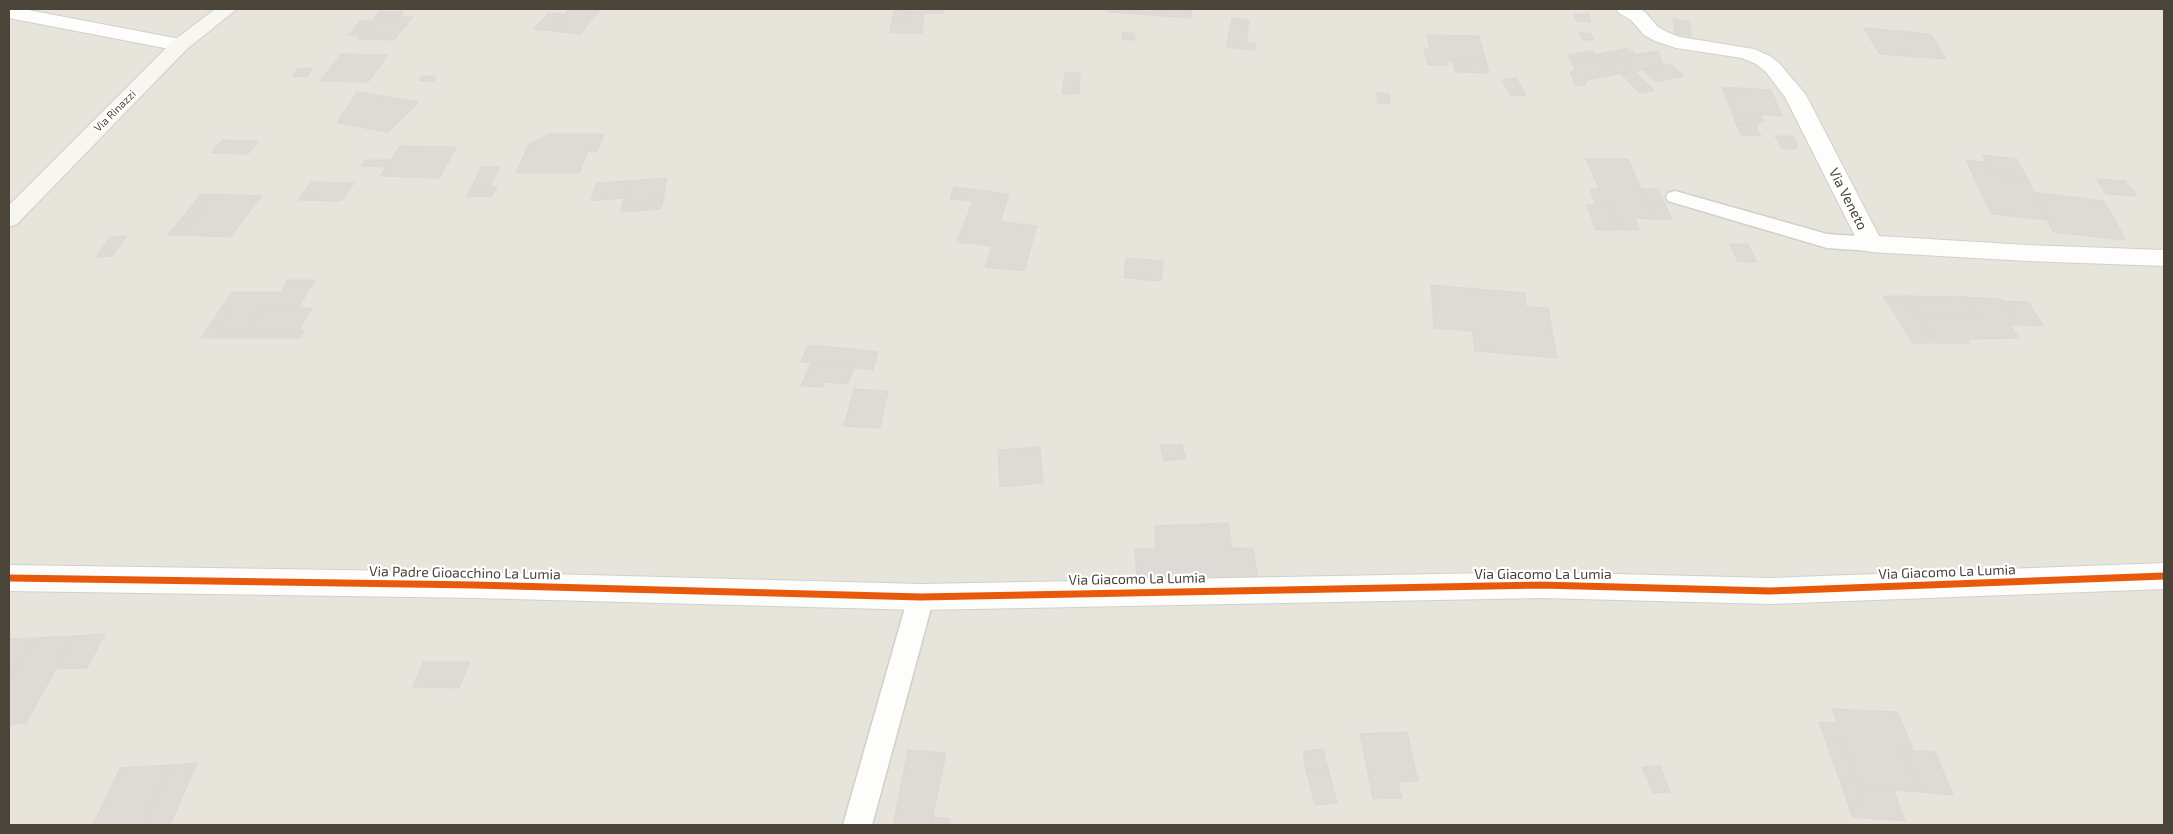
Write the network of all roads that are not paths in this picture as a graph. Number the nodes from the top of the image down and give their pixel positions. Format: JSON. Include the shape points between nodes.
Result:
{"nodes":[{"id":1,"x":227,"y":9,"type":"edge"},
{"id":2,"x":1626,"y":9,"type":"edge"},
{"id":3,"x":9,"y":12,"type":"edge"},
{"id":4,"x":180,"y":45,"type":"junction"},
{"id":5,"x":1676,"y":197,"type":"dead end"},
{"id":6,"x":9,"y":220,"type":"edge"},
{"id":7,"x":1871,"y":244,"type":"junction"},
{"id":8,"x":2164,"y":258,"type":"edge"},
{"id":9,"x":2164,"y":576,"type":"edge"},
{"id":10,"x":9,"y":578,"type":"edge"},
{"id":11,"x":921,"y":597,"type":"junction"},
{"id":12,"x":857,"y":825,"type":"edge"}],
"edges":[{"from":1,"to":4,"type":"street","name":"Via Rinazzi"},
{"from":2,"to":7,"type":"street","name":"Via Veneto","via":[[1662,37],[1747,53],[1773,68],[1795,95]]},
{"from":3,"to":4,"type":"street"},
{"from":4,"to":6,"type":"street","name":"Via Rinazzi"},
{"from":5,"to":7,"type":"lane","via":[[1827,240]]},
{"from":7,"to":8,"type":"street","name":"Via Veneto"},
{"from":9,"to":11,"type":"street","name":"Via Giacomo La Lumia","via":[[1770,590],[1541,585]]},
{"from":10,"to":11,"type":"street","name":"Via Padre Gioacchino La Lumia","via":[[475,585]]},
{"from":11,"to":12,"type":"lane"}]}
